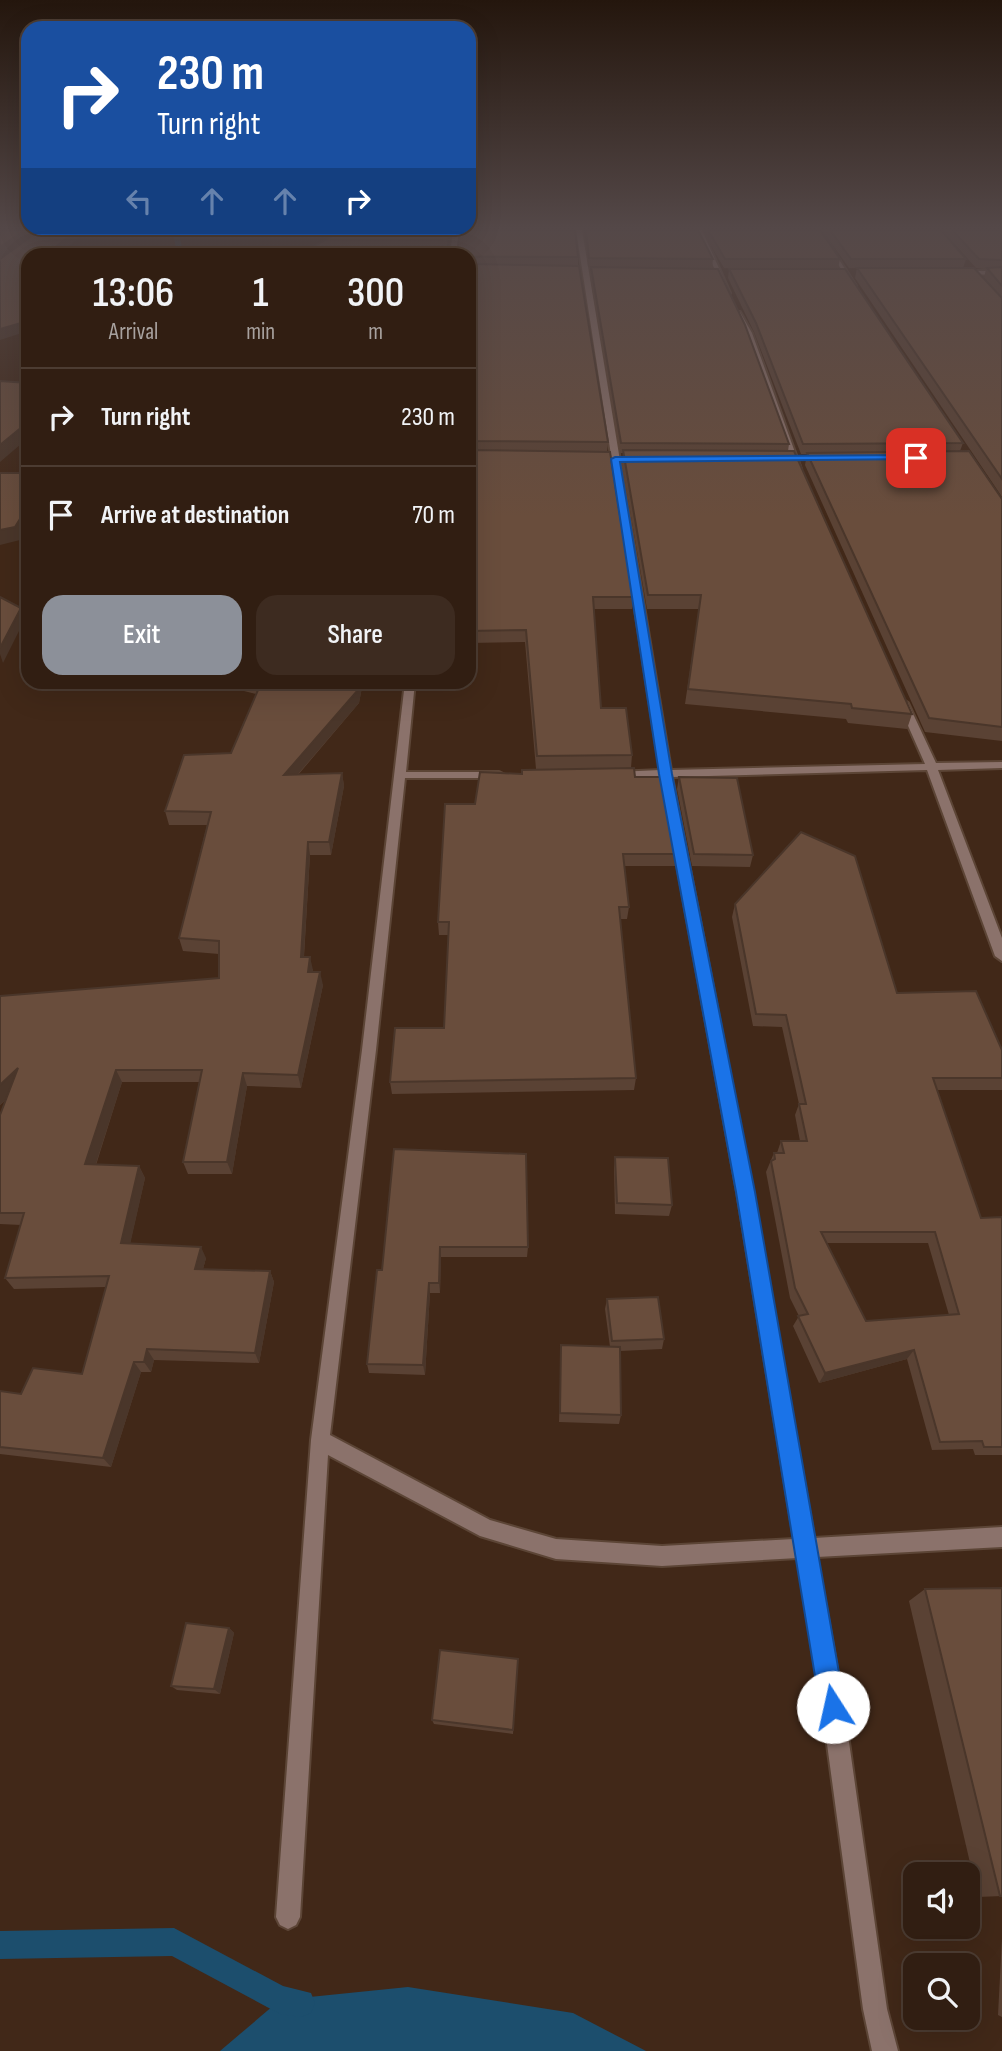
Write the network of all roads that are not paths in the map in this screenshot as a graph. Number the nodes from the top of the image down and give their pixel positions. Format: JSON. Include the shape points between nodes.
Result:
{"nodes":[{"id":1,"x":593,"y":326,"type":"edge"},
{"id":2,"x":745,"y":326,"type":"edge"},
{"id":3,"x":782,"y":460,"type":"edge"},
{"id":4,"x":796,"y":460,"type":"junction"},
{"id":5,"x":809,"y":460,"type":"edge"},
{"id":6,"x":806,"y":482,"type":"edge"},
{"id":7,"x":409,"y":689,"type":"edge"},
{"id":8,"x":899,"y":694,"type":"edge"},
{"id":9,"x":931,"y":765,"type":"junction"},
{"id":10,"x":1002,"y":765,"type":"edge"},
{"id":11,"x":666,"y":774,"type":"junction"},
{"id":12,"x":399,"y":775,"type":"junction"},
{"id":13,"x":511,"y":775,"type":"edge"},
{"id":14,"x":606,"y":775,"type":"edge"},
{"id":15,"x":1002,"y":956,"type":"edge"},
{"id":16,"x":320,"y":1440,"type":"junction"},
{"id":17,"x":1002,"y":1537,"type":"edge"},
{"id":18,"x":805,"y":1546,"type":"junction"},
{"id":19,"x":288,"y":1917,"type":"dead end"},
{"id":20,"x":886,"y":2051,"type":"edge"}],
"edges":[{"from":1,"to":11,"type":"street"},
{"from":2,"to":4,"type":"street"},
{"from":3,"to":4,"type":"street"},
{"from":4,"to":5,"type":"street"},
{"from":4,"to":6,"type":"street"},
{"from":7,"to":12,"type":"street"},
{"from":8,"to":9,"type":"street"},
{"from":9,"to":10,"type":"street"},
{"from":9,"to":11,"type":"street"},
{"from":9,"to":15,"type":"street"},
{"from":11,"to":14,"type":"street"},
{"from":11,"to":18,"type":"street","via":[[746,1192]]},
{"from":12,"to":13,"type":"street"},
{"from":12,"to":16,"type":"street"},
{"from":16,"to":18,"type":"street","via":[[488,1528],[556,1549],[662,1556]]},
{"from":16,"to":19,"type":"street"},
{"from":17,"to":18,"type":"street"},
{"from":18,"to":20,"type":"street","via":[[833,1707],[875,2009]]}]}
